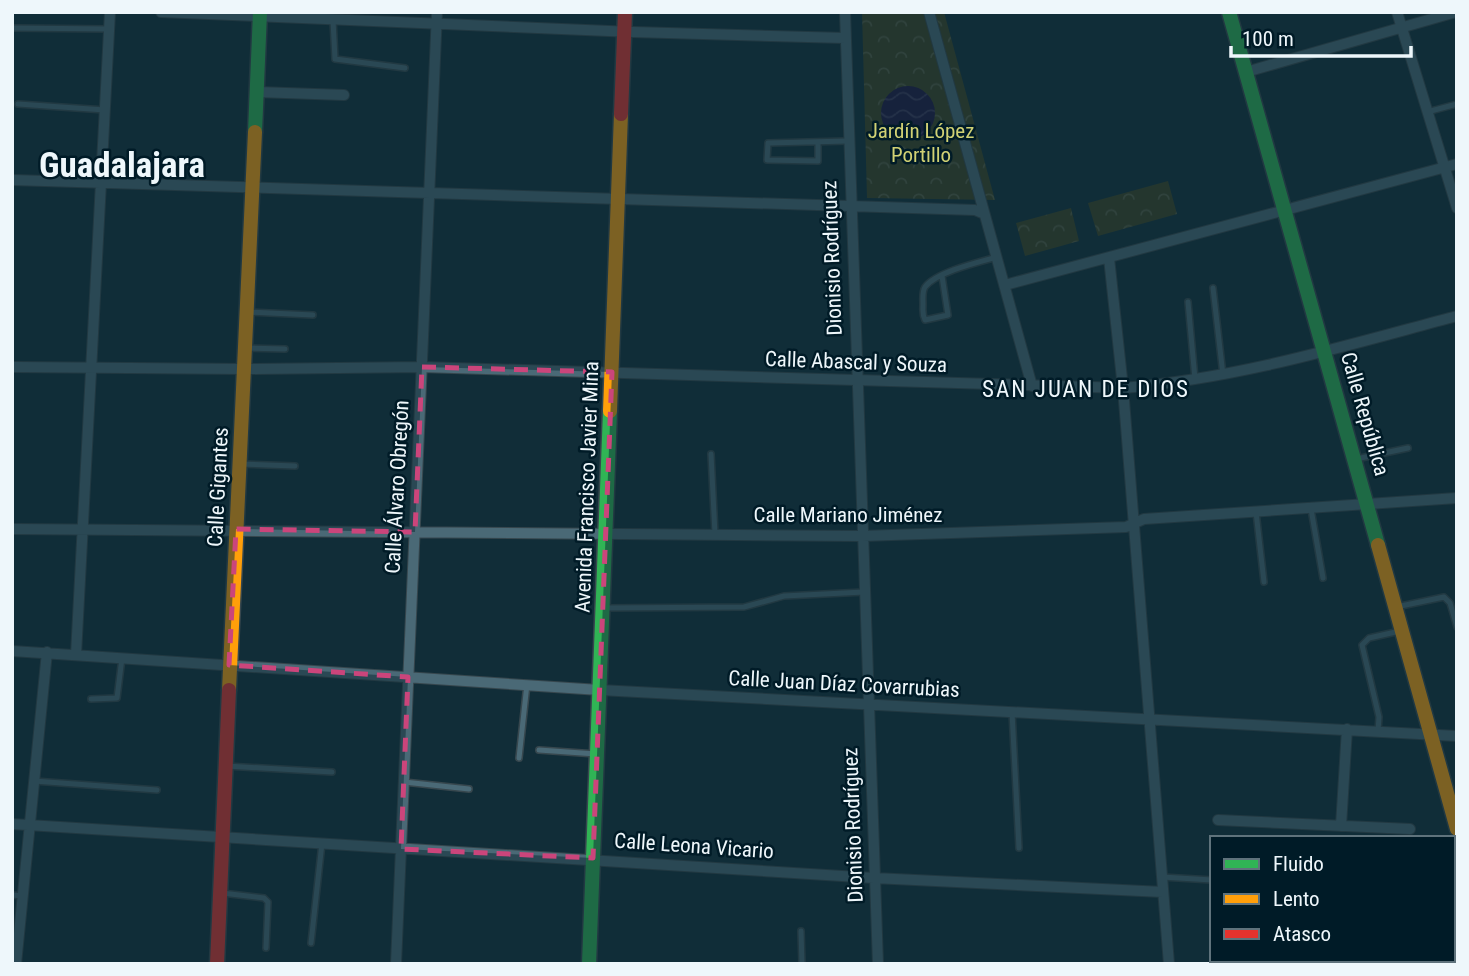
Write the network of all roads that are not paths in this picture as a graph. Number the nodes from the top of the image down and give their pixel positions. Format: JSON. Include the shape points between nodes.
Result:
{"nodes":[{"id":1,"x":110,"y":12,"type":"edge"},
{"id":2,"x":160,"y":12,"type":"edge"},
{"id":3,"x":437,"y":12,"type":"edge"},
{"id":4,"x":625,"y":12,"type":"edge"},
{"id":5,"x":845,"y":12,"type":"edge"},
{"id":6,"x":929,"y":12,"type":"edge"},
{"id":7,"x":1229,"y":12,"type":"edge"},
{"id":8,"x":1397,"y":12,"type":"edge"},
{"id":9,"x":1456,"y":12,"type":"edge"},
{"id":10,"x":260,"y":15,"type":"edge"},
{"id":11,"x":333,"y":20,"type":"junction"},
{"id":12,"x":437,"y":24,"type":"junction"},
{"id":13,"x":12,"y":28,"type":"edge"},
{"id":14,"x":1402,"y":28,"type":"junction"},
{"id":15,"x":109,"y":29,"type":"junction"},
{"id":16,"x":625,"y":32,"type":"junction"},
{"id":17,"x":845,"y":38,"type":"junction"},
{"id":18,"x":405,"y":68,"type":"dead end"},
{"id":19,"x":1246,"y":72,"type":"junction"},
{"id":20,"x":257,"y":92,"type":"junction"},
{"id":21,"x":344,"y":95,"type":"dead end"},
{"id":22,"x":18,"y":104,"type":"dead end"},
{"id":23,"x":1457,"y":104,"type":"edge"},
{"id":24,"x":105,"y":110,"type":"junction"},
{"id":25,"x":1427,"y":112,"type":"junction"},
{"id":26,"x":847,"y":141,"type":"junction"},
{"id":27,"x":818,"y":142,"type":"junction"},
{"id":28,"x":1457,"y":164,"type":"edge"},
{"id":29,"x":1444,"y":167,"type":"junction"},
{"id":30,"x":12,"y":180,"type":"edge"},
{"id":31,"x":102,"y":183,"type":"junction"},
{"id":32,"x":251,"y":188,"type":"junction"},
{"id":33,"x":429,"y":194,"type":"junction"},
{"id":34,"x":619,"y":200,"type":"junction"},
{"id":35,"x":1457,"y":208,"type":"edge"},
{"id":36,"x":849,"y":209,"type":"junction"},
{"id":37,"x":1286,"y":211,"type":"junction"},
{"id":38,"x":982,"y":213,"type":"junction"},
{"id":39,"x":997,"y":257,"type":"junction"},
{"id":40,"x":1109,"y":257,"type":"junction"},
{"id":41,"x":942,"y":276,"type":"junction"},
{"id":42,"x":1005,"y":285,"type":"junction"},
{"id":43,"x":1213,"y":288,"type":"dead end"},
{"id":44,"x":1188,"y":302,"type":"dead end"},
{"id":45,"x":247,"y":312,"type":"junction"},
{"id":46,"x":313,"y":315,"type":"dead end"},
{"id":47,"x":1457,"y":316,"type":"edge"},
{"id":48,"x":246,"y":348,"type":"junction"},
{"id":49,"x":285,"y":349,"type":"dead end"},
{"id":50,"x":1325,"y":352,"type":"junction"},
{"id":51,"x":12,"y":367,"type":"edge"},
{"id":52,"x":422,"y":367,"type":"junction"},
{"id":53,"x":92,"y":368,"type":"junction"},
{"id":54,"x":245,"y":369,"type":"junction"},
{"id":55,"x":612,"y":372,"type":"junction"},
{"id":56,"x":1224,"y":376,"type":"junction"},
{"id":57,"x":856,"y":381,"type":"junction"},
{"id":58,"x":1195,"y":381,"type":"junction"},
{"id":59,"x":1032,"y":386,"type":"junction"},
{"id":60,"x":1123,"y":388,"type":"junction"},
{"id":61,"x":1408,"y":448,"type":"dead end"},
{"id":62,"x":711,"y":454,"type":"dead end"},
{"id":63,"x":1356,"y":459,"type":"junction"},
{"id":64,"x":240,"y":464,"type":"junction"},
{"id":65,"x":295,"y":466,"type":"dead end"},
{"id":66,"x":1457,"y":498,"type":"edge"},
{"id":67,"x":1369,"y":505,"type":"junction"},
{"id":68,"x":1311,"y":509,"type":"junction"},
{"id":69,"x":1256,"y":512,"type":"junction"},
{"id":70,"x":1135,"y":523,"type":"junction"},
{"id":71,"x":12,"y":529,"type":"edge"},
{"id":72,"x":236,"y":529,"type":"junction"},
{"id":73,"x":82,"y":530,"type":"junction"},
{"id":74,"x":415,"y":532,"type":"junction"},
{"id":75,"x":606,"y":533,"type":"junction"},
{"id":76,"x":715,"y":534,"type":"junction"},
{"id":77,"x":862,"y":536,"type":"junction"},
{"id":78,"x":1323,"y":578,"type":"dead end"},
{"id":79,"x":1265,"y":582,"type":"dead end"},
{"id":80,"x":864,"y":593,"type":"junction"},
{"id":81,"x":1396,"y":607,"type":"junction"},
{"id":82,"x":603,"y":608,"type":"junction"},
{"id":83,"x":1457,"y":626,"type":"edge"},
{"id":84,"x":1402,"y":630,"type":"junction"},
{"id":85,"x":12,"y":651,"type":"edge"},
{"id":86,"x":47,"y":652,"type":"junction"},
{"id":87,"x":76,"y":654,"type":"junction"},
{"id":88,"x":122,"y":657,"type":"junction"},
{"id":89,"x":229,"y":664,"type":"junction"},
{"id":90,"x":408,"y":677,"type":"junction"},
{"id":91,"x":527,"y":684,"type":"junction"},
{"id":92,"x":600,"y":690,"type":"junction"},
{"id":93,"x":91,"y":699,"type":"dead end"},
{"id":94,"x":868,"y":704,"type":"junction"},
{"id":95,"x":1012,"y":712,"type":"junction"},
{"id":96,"x":1150,"y":719,"type":"junction"},
{"id":97,"x":1347,"y":729,"type":"junction"},
{"id":98,"x":1378,"y":731,"type":"junction"},
{"id":99,"x":1429,"y":734,"type":"junction"},
{"id":100,"x":1457,"y":736,"type":"edge"},
{"id":101,"x":540,"y":750,"type":"dead end"},
{"id":102,"x":597,"y":754,"type":"junction"},
{"id":103,"x":519,"y":758,"type":"dead end"},
{"id":104,"x":226,"y":766,"type":"junction"},
{"id":105,"x":332,"y":772,"type":"dead end"},
{"id":106,"x":34,"y":781,"type":"junction"},
{"id":107,"x":404,"y":782,"type":"junction"},
{"id":108,"x":469,"y":789,"type":"dead end"},
{"id":109,"x":157,"y":790,"type":"dead end"},
{"id":110,"x":1217,"y":820,"type":"dead end"},
{"id":111,"x":12,"y":824,"type":"edge"},
{"id":112,"x":30,"y":826,"type":"junction"},
{"id":113,"x":1341,"y":826,"type":"junction"},
{"id":114,"x":1409,"y":829,"type":"dead end"},
{"id":115,"x":1457,"y":829,"type":"edge"},
{"id":116,"x":223,"y":836,"type":"junction"},
{"id":117,"x":322,"y":843,"type":"junction"},
{"id":118,"x":1019,"y":848,"type":"dead end"},
{"id":119,"x":401,"y":849,"type":"junction"},
{"id":120,"x":593,"y":858,"type":"junction"},
{"id":121,"x":1162,"y":877,"type":"junction"},
{"id":122,"x":874,"y":878,"type":"junction"},
{"id":123,"x":1210,"y":880,"type":"edge"},
{"id":124,"x":1163,"y":892,"type":"junction"},
{"id":125,"x":220,"y":893,"type":"junction"},
{"id":126,"x":18,"y":895,"type":"edge"},
{"id":127,"x":801,"y":931,"type":"dead end"},
{"id":128,"x":311,"y":943,"type":"dead end"},
{"id":129,"x":266,"y":948,"type":"dead end"},
{"id":130,"x":16,"y":964,"type":"edge"},
{"id":131,"x":217,"y":964,"type":"edge"},
{"id":132,"x":396,"y":964,"type":"edge"},
{"id":133,"x":589,"y":964,"type":"edge"},
{"id":134,"x":802,"y":964,"type":"edge"},
{"id":135,"x":878,"y":964,"type":"edge"},
{"id":136,"x":1169,"y":964,"type":"edge"}],
"edges":[{"from":1,"to":15,"type":"street"},
{"from":2,"to":10,"type":"street"},
{"from":3,"to":12,"type":"street","name":"Calle Álvaro Obregón"},
{"from":4,"to":16,"type":"main road","name":"Avenida Francisco Javier Mina"},
{"from":5,"to":17,"type":"street","name":"Dionisio Rodríguez"},
{"from":6,"to":38,"type":"street"},
{"from":7,"to":19,"type":"main road","name":"Calle República"},
{"from":8,"to":14,"type":"street"},
{"from":9,"to":14,"type":"street"},
{"from":10,"to":11,"type":"street"},
{"from":10,"to":20,"type":"main road","name":"Calle Gigantes"},
{"from":11,"to":12,"type":"street"},
{"from":11,"to":18,"type":"lane","via":[[335,59]]},
{"from":12,"to":16,"type":"street"},
{"from":12,"to":33,"type":"street","name":"Calle Álvaro Obregón"},
{"from":13,"to":15,"type":"lane"},
{"from":14,"to":19,"type":"street"},
{"from":14,"to":25,"type":"street"},
{"from":15,"to":24,"type":"street"},
{"from":16,"to":17,"type":"street"},
{"from":16,"to":34,"type":"main road","name":"Avenida Francisco Javier Mina"},
{"from":17,"to":26,"type":"street","name":"Dionisio Rodríguez"},
{"from":19,"to":37,"type":"main road","name":"Calle República"},
{"from":20,"to":21,"type":"street"},
{"from":20,"to":32,"type":"main road","name":"Calle Gigantes"},
{"from":22,"to":24,"type":"lane"},
{"from":23,"to":25,"type":"lane"},
{"from":24,"to":31,"type":"street"},
{"from":25,"to":29,"type":"street"},
{"from":26,"to":27,"type":"lane"},
{"from":26,"to":36,"type":"street","name":"Dionisio Rodríguez"},
{"from":27,"to":27,"type":"lane","via":[[768,143],[767,160],[818,161]]},
{"from":28,"to":29,"type":"street"},
{"from":29,"to":35,"type":"street"},
{"from":29,"to":37,"type":"street"},
{"from":30,"to":31,"type":"street"},
{"from":31,"to":32,"type":"street"},
{"from":31,"to":53,"type":"street"},
{"from":32,"to":33,"type":"street"},
{"from":32,"to":45,"type":"main road","name":"Calle Gigantes"},
{"from":33,"to":34,"type":"street"},
{"from":33,"to":52,"type":"street","name":"Calle Álvaro Obregón"},
{"from":34,"to":36,"type":"street"},
{"from":34,"to":55,"type":"main road","name":"Avenida Francisco Javier Mina"},
{"from":36,"to":38,"type":"street"},
{"from":36,"to":57,"type":"street","name":"Dionisio Rodríguez"},
{"from":37,"to":40,"type":"street"},
{"from":37,"to":50,"type":"main road","name":"Calle República"},
{"from":38,"to":39,"type":"street"},
{"from":39,"to":41,"type":"lane"},
{"from":39,"to":42,"type":"street"},
{"from":40,"to":42,"type":"street"},
{"from":40,"to":60,"type":"street"},
{"from":41,"to":41,"type":"lane","via":[[924,289],[925,320],[948,315]]},
{"from":42,"to":59,"type":"street"},
{"from":43,"to":56,"type":"lane"},
{"from":44,"to":58,"type":"lane"},
{"from":45,"to":46,"type":"lane"},
{"from":45,"to":48,"type":"main road","name":"Calle Gigantes"},
{"from":47,"to":50,"type":"street","name":"Calle Abascal y Souza"},
{"from":48,"to":49,"type":"lane"},
{"from":48,"to":54,"type":"main road","name":"Calle Gigantes"},
{"from":50,"to":56,"type":"street","name":"Calle Abascal y Souza"},
{"from":50,"to":63,"type":"main road","name":"Calle República"},
{"from":51,"to":53,"type":"street","name":"Calle Abascal y Souza"},
{"from":52,"to":54,"type":"street","name":"Calle Abascal y Souza"},
{"from":52,"to":55,"type":"street","name":"Calle Abascal y Souza"},
{"from":52,"to":74,"type":"street","name":"Calle Álvaro Obregón"},
{"from":53,"to":54,"type":"street","name":"Calle Abascal y Souza"},
{"from":53,"to":73,"type":"street"},
{"from":54,"to":64,"type":"main road","name":"Calle Gigantes"},
{"from":55,"to":57,"type":"street","name":"Calle Abascal y Souza"},
{"from":55,"to":75,"type":"main road","name":"Avenida Francisco Javier Mina"},
{"from":56,"to":58,"type":"street","name":"Calle Abascal y Souza"},
{"from":57,"to":59,"type":"street","name":"Calle Abascal y Souza"},
{"from":57,"to":77,"type":"street","name":"Dionisio Rodríguez"},
{"from":58,"to":60,"type":"street","name":"Calle Abascal y Souza"},
{"from":59,"to":60,"type":"street","name":"Calle Abascal y Souza"},
{"from":60,"to":70,"type":"street"},
{"from":61,"to":63,"type":"lane"},
{"from":62,"to":76,"type":"lane"},
{"from":63,"to":67,"type":"main road","name":"Calle República"},
{"from":64,"to":65,"type":"lane"},
{"from":64,"to":72,"type":"main road","name":"Calle Gigantes"},
{"from":66,"to":67,"type":"street","name":"Calle Mariano Jiménez"},
{"from":67,"to":68,"type":"street","name":"Calle Mariano Jiménez"},
{"from":67,"to":81,"type":"main road","name":"Calle República"},
{"from":68,"to":69,"type":"street","name":"Calle Mariano Jiménez"},
{"from":68,"to":78,"type":"lane"},
{"from":69,"to":70,"type":"street","name":"Calle Mariano Jiménez"},
{"from":69,"to":79,"type":"lane"},
{"from":70,"to":77,"type":"street","name":"Calle Mariano Jiménez","via":[[1126,527]]},
{"from":70,"to":96,"type":"street"},
{"from":71,"to":73,"type":"street","name":"Calle Mariano Jiménez"},
{"from":72,"to":73,"type":"street","name":"Calle Mariano Jiménez"},
{"from":72,"to":74,"type":"street","name":"Calle Mariano Jiménez"},
{"from":72,"to":89,"type":"main road","name":"Calle Gigantes"},
{"from":73,"to":87,"type":"street"},
{"from":74,"to":75,"type":"street","name":"Calle Mariano Jiménez"},
{"from":74,"to":90,"type":"street","name":"Calle Álvaro Obregón"},
{"from":75,"to":76,"type":"street","name":"Calle Mariano Jiménez"},
{"from":75,"to":82,"type":"main road","name":"Avenida Francisco Javier Mina"},
{"from":76,"to":77,"type":"street","name":"Calle Mariano Jiménez"},
{"from":77,"to":80,"type":"street","name":"Dionisio Rodríguez"},
{"from":80,"to":82,"type":"lane","via":[[785,596],[744,607]]},
{"from":80,"to":94,"type":"street","name":"Dionisio Rodríguez"},
{"from":81,"to":83,"type":"lane","via":[[1444,597]]},
{"from":81,"to":84,"type":"main road","name":"Calle República"},
{"from":82,"to":92,"type":"main road","name":"Avenida Francisco Javier Mina"},
{"from":84,"to":98,"type":"lane","via":[[1368,638],[1362,645],[1379,717]]},
{"from":84,"to":99,"type":"main road","name":"Calle República"},
{"from":85,"to":86,"type":"street","name":"Calle Juan Díaz Covarrubias"},
{"from":86,"to":87,"type":"street","name":"Calle Juan Díaz Covarrubias"},
{"from":86,"to":106,"type":"street"},
{"from":87,"to":88,"type":"street","name":"Calle Juan Díaz Covarrubias"},
{"from":88,"to":89,"type":"street","name":"Calle Juan Díaz Covarrubias"},
{"from":88,"to":93,"type":"lane","via":[[117,698]]},
{"from":89,"to":90,"type":"street","name":"Calle Juan Díaz Covarrubias"},
{"from":89,"to":104,"type":"main road","name":"Calle Gigantes"},
{"from":90,"to":91,"type":"street","name":"Calle Juan Díaz Covarrubias"},
{"from":90,"to":107,"type":"street","name":"Calle Álvaro Obregón"},
{"from":91,"to":92,"type":"street","name":"Calle Juan Díaz Covarrubias"},
{"from":91,"to":103,"type":"lane"},
{"from":92,"to":94,"type":"street","name":"Calle Juan Díaz Covarrubias"},
{"from":92,"to":102,"type":"main road","name":"Avenida Francisco Javier Mina"},
{"from":94,"to":95,"type":"street","name":"Calle Juan Díaz Covarrubias"},
{"from":94,"to":122,"type":"street","name":"Dionisio Rodríguez"},
{"from":95,"to":96,"type":"street","name":"Calle Juan Díaz Covarrubias"},
{"from":95,"to":118,"type":"lane"},
{"from":96,"to":97,"type":"street","name":"Calle Juan Díaz Covarrubias"},
{"from":96,"to":121,"type":"street"},
{"from":97,"to":98,"type":"street","name":"Calle Juan Díaz Covarrubias"},
{"from":97,"to":113,"type":"street"},
{"from":98,"to":99,"type":"street","name":"Calle Juan Díaz Covarrubias"},
{"from":99,"to":100,"type":"street","name":"Calle Juan Díaz Covarrubias"},
{"from":99,"to":115,"type":"main road","name":"Calle República"},
{"from":101,"to":102,"type":"lane"},
{"from":102,"to":120,"type":"main road","name":"Avenida Francisco Javier Mina"},
{"from":104,"to":105,"type":"lane"},
{"from":104,"to":116,"type":"main road","name":"Calle Gigantes"},
{"from":106,"to":109,"type":"lane"},
{"from":106,"to":112,"type":"street"},
{"from":107,"to":108,"type":"lane"},
{"from":107,"to":119,"type":"street","name":"Calle Álvaro Obregón"},
{"from":110,"to":113,"type":"street"},
{"from":111,"to":112,"type":"street","name":"Calle Leona Vicario"},
{"from":112,"to":116,"type":"street","name":"Calle Leona Vicario"},
{"from":112,"to":126,"type":"street"},
{"from":113,"to":114,"type":"street"},
{"from":116,"to":117,"type":"street","name":"Calle Leona Vicario"},
{"from":116,"to":125,"type":"main road","name":"Calle Gigantes"},
{"from":117,"to":119,"type":"street","name":"Calle Leona Vicario"},
{"from":117,"to":128,"type":"lane"},
{"from":119,"to":120,"type":"street","name":"Calle Leona Vicario"},
{"from":119,"to":132,"type":"street","name":"Calle Álvaro Obregón"},
{"from":120,"to":122,"type":"street","name":"Calle Leona Vicario"},
{"from":120,"to":133,"type":"main road","name":"Avenida Francisco Javier Mina"},
{"from":121,"to":123,"type":"lane"},
{"from":121,"to":124,"type":"street"},
{"from":122,"to":124,"type":"street","name":"Calle Leona Vicario"},
{"from":122,"to":135,"type":"street","name":"Dionisio Rodríguez"},
{"from":124,"to":136,"type":"street"},
{"from":125,"to":129,"type":"lane","via":[[268,902]]},
{"from":125,"to":131,"type":"main road","name":"Calle Gigantes"},
{"from":126,"to":130,"type":"street"},
{"from":127,"to":134,"type":"lane"}]}
